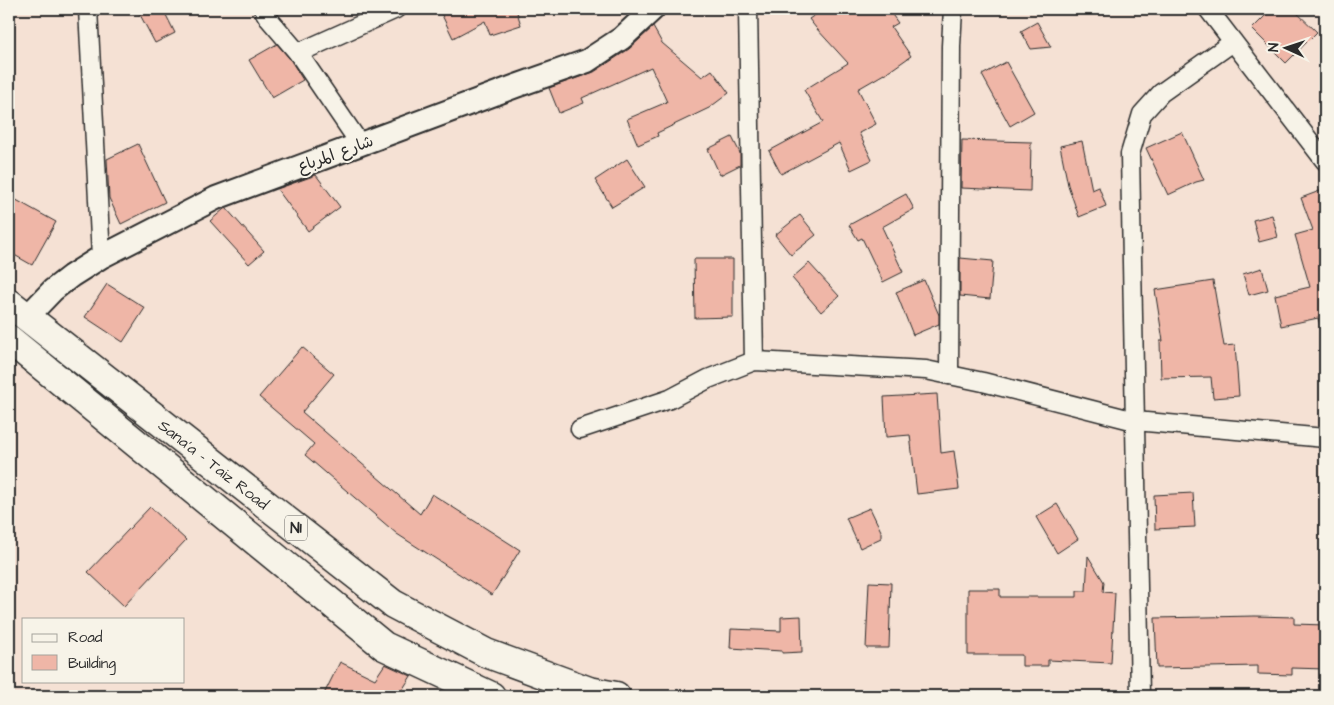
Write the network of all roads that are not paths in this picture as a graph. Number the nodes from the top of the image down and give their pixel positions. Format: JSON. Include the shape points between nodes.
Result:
{"nodes":[{"id":1,"x":88,"y":9,"type":"edge"},
{"id":2,"x":263,"y":9,"type":"edge"},
{"id":3,"x":396,"y":9,"type":"edge"},
{"id":4,"x":653,"y":9,"type":"edge"},
{"id":5,"x":748,"y":9,"type":"edge"},
{"id":6,"x":953,"y":9,"type":"edge"},
{"id":7,"x":1208,"y":9,"type":"edge"},
{"id":8,"x":1233,"y":42,"type":"junction"},
{"id":9,"x":298,"y":53,"type":"junction"},
{"id":10,"x":360,"y":144,"type":"junction"},
{"id":11,"x":1325,"y":161,"type":"edge"},
{"id":12,"x":102,"y":257,"type":"junction"},
{"id":13,"x":18,"y":310,"type":"edge"},
{"id":14,"x":9,"y":339,"type":"edge"},
{"id":15,"x":754,"y":361,"type":"junction"},
{"id":16,"x":949,"y":375,"type":"junction"},
{"id":17,"x":1135,"y":421,"type":"junction"},
{"id":18,"x":580,"y":429,"type":"dead end"},
{"id":19,"x":1325,"y":438,"type":"edge"},
{"id":20,"x":491,"y":696,"type":"edge"},
{"id":21,"x":616,"y":696,"type":"edge"},
{"id":22,"x":1140,"y":696,"type":"edge"}],
"edges":[{"from":1,"to":12,"type":"street"},
{"from":2,"to":9,"type":"street"},
{"from":3,"to":9,"type":"street"},
{"from":4,"to":10,"type":"street","name":"شارع المرباع","via":[[622,38],[587,61]]},
{"from":5,"to":15,"type":"street"},
{"from":6,"to":16,"type":"street"},
{"from":7,"to":8,"type":"street"},
{"from":8,"to":11,"type":"street"},
{"from":8,"to":17,"type":"street","via":[[1161,93],[1142,114],[1130,154]]},
{"from":9,"to":10,"type":"street"},
{"from":10,"to":12,"type":"street","name":"شارع المرباع","via":[[216,198]]},
{"from":12,"to":13,"type":"street","name":"شارع المرباع"},
{"from":13,"to":21,"type":"highway","name":"Sana'a - Taiz Road","number":"N1","via":[[393,604],[486,653],[589,691]]},
{"from":14,"to":20,"type":"highway","name":"Sana'a - Taiz Road","number":"N1","via":[[384,646]]},
{"from":15,"to":16,"type":"street","via":[[926,370]]},
{"from":15,"to":18,"type":"street","via":[[708,379],[670,399]]},
{"from":16,"to":17,"type":"street"},
{"from":17,"to":19,"type":"street"},
{"from":17,"to":22,"type":"street"}]}
